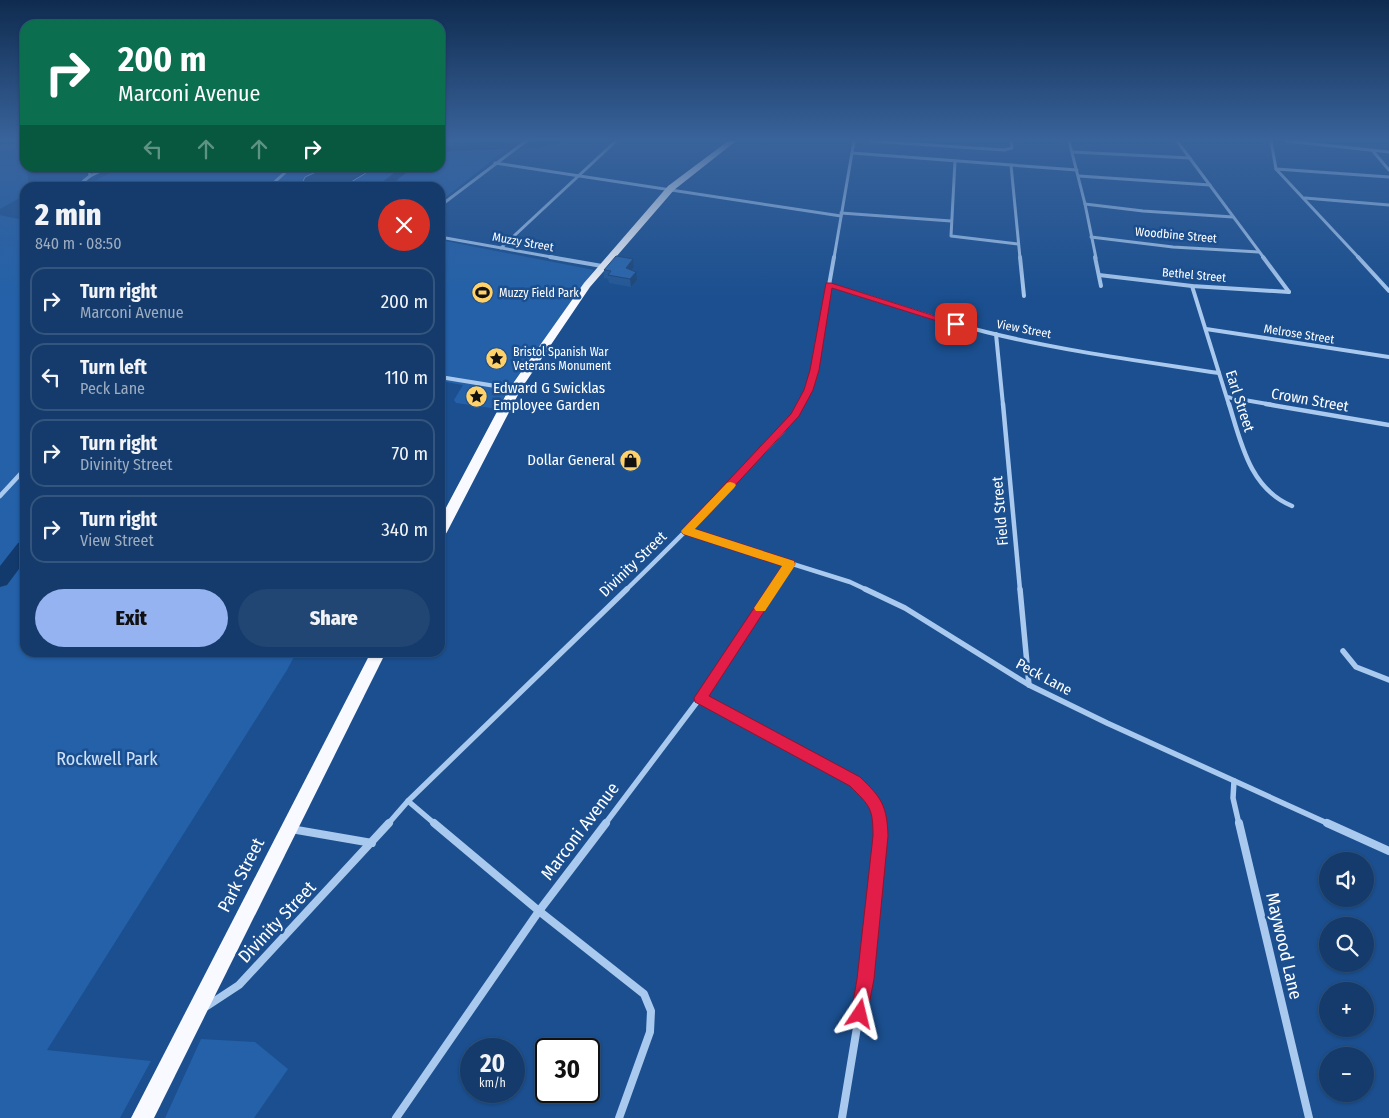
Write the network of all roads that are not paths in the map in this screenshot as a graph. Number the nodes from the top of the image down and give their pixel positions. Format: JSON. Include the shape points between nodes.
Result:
{"nodes":[{"id":1,"x":456,"y":193,"type":"edge"},
{"id":2,"x":560,"y":193,"type":"edge"},
{"id":3,"x":665,"y":193,"type":"edge"},
{"id":4,"x":698,"y":193,"type":"edge"},
{"id":5,"x":845,"y":193,"type":"edge"},
{"id":6,"x":953,"y":193,"type":"edge"},
{"id":7,"x":1014,"y":193,"type":"edge"},
{"id":8,"x":1083,"y":193,"type":"edge"},
{"id":9,"x":1216,"y":193,"type":"edge"},
{"id":10,"x":1300,"y":193,"type":"edge"},
{"id":11,"x":1305,"y":198,"type":"junction"},
{"id":12,"x":445,"y":202,"type":"edge"},
{"id":13,"x":1085,"y":204,"type":"junction"},
{"id":14,"x":1389,"y":205,"type":"edge"},
{"id":15,"x":841,"y":214,"type":"junction"},
{"id":16,"x":1233,"y":216,"type":"junction"},
{"id":17,"x":951,"y":221,"type":"junction"},
{"id":18,"x":1090,"y":237,"type":"junction"},
{"id":19,"x":445,"y":238,"type":"edge"},
{"id":20,"x":1018,"y":244,"type":"junction"},
{"id":21,"x":501,"y":248,"type":"junction"},
{"id":22,"x":1259,"y":252,"type":"junction"},
{"id":23,"x":602,"y":266,"type":"junction"},
{"id":24,"x":1099,"y":275,"type":"junction"},
{"id":25,"x":829,"y":285,"type":"junction"},
{"id":26,"x":1101,"y":286,"type":"dead end"},
{"id":27,"x":1192,"y":286,"type":"junction"},
{"id":28,"x":1389,"y":291,"type":"edge"},
{"id":29,"x":1024,"y":296,"type":"dead end"},
{"id":30,"x":1206,"y":329,"type":"junction"},
{"id":31,"x":996,"y":334,"type":"junction"},
{"id":32,"x":1389,"y":358,"type":"edge"},
{"id":33,"x":1219,"y":373,"type":"junction"},
{"id":34,"x":445,"y":378,"type":"edge"},
{"id":35,"x":515,"y":389,"type":"junction"},
{"id":36,"x":1227,"y":397,"type":"junction"},
{"id":37,"x":1389,"y":425,"type":"edge"},
{"id":38,"x":20,"y":474,"type":"edge"},
{"id":39,"x":0,"y":496,"type":"edge"},
{"id":40,"x":1292,"y":506,"type":"dead end"},
{"id":41,"x":445,"y":522,"type":"edge"},
{"id":42,"x":687,"y":531,"type":"junction"},
{"id":43,"x":790,"y":564,"type":"junction"},
{"id":44,"x":1343,"y":651,"type":"dead end"},
{"id":45,"x":376,"y":657,"type":"edge"},
{"id":46,"x":1389,"y":680,"type":"edge"},
{"id":47,"x":1029,"y":685,"type":"junction"},
{"id":48,"x":700,"y":698,"type":"junction"},
{"id":49,"x":1234,"y":781,"type":"junction"},
{"id":50,"x":408,"y":801,"type":"junction"},
{"id":51,"x":288,"y":829,"type":"junction"},
{"id":52,"x":372,"y":843,"type":"junction"},
{"id":53,"x":1389,"y":851,"type":"edge"},
{"id":54,"x":539,"y":911,"type":"junction"},
{"id":55,"x":196,"y":1013,"type":"junction"},
{"id":56,"x":142,"y":1118,"type":"edge"},
{"id":57,"x":396,"y":1118,"type":"edge"},
{"id":58,"x":619,"y":1118,"type":"edge"},
{"id":59,"x":842,"y":1118,"type":"edge"},
{"id":60,"x":1309,"y":1118,"type":"edge"}],
"edges":[{"from":1,"to":12,"type":"street"},
{"from":2,"to":21,"type":"street"},
{"from":3,"to":23,"type":"highway"},
{"from":4,"to":15,"type":"street"},
{"from":5,"to":15,"type":"street","name":"Divinity Street"},
{"from":6,"to":17,"type":"street"},
{"from":7,"to":20,"type":"street"},
{"from":8,"to":13,"type":"street"},
{"from":9,"to":16,"type":"street"},
{"from":10,"to":11,"type":"street"},
{"from":11,"to":14,"type":"street"},
{"from":11,"to":28,"type":"street"},
{"from":13,"to":16,"type":"street"},
{"from":13,"to":18,"type":"street"},
{"from":15,"to":17,"type":"street"},
{"from":15,"to":25,"type":"street","name":"Divinity Street"},
{"from":16,"to":22,"type":"street"},
{"from":17,"to":20,"type":"street","via":[[952,236]]},
{"from":18,"to":22,"type":"street","name":"Woodbine Street"},
{"from":18,"to":24,"type":"street"},
{"from":19,"to":21,"type":"street","name":"Muzzy Street"},
{"from":20,"to":29,"type":"street"},
{"from":21,"to":23,"type":"street","name":"Muzzy Street"},
{"from":22,"to":27,"type":"street","name":"Bethel Street","via":[[1289,292]]},
{"from":23,"to":35,"type":"highway"},
{"from":24,"to":26,"type":"street"},
{"from":24,"to":27,"type":"street","name":"Bethel Street"},
{"from":25,"to":31,"type":"street","name":"View Street"},
{"from":25,"to":42,"type":"street","name":"Divinity Street","via":[[814,370],[795,416]]},
{"from":27,"to":30,"type":"street","name":"Earl Street"},
{"from":30,"to":32,"type":"street","name":"Melrose Street"},
{"from":30,"to":33,"type":"street","name":"Earl Street"},
{"from":31,"to":33,"type":"street","name":"View Street"},
{"from":31,"to":47,"type":"street","name":"Field Street"},
{"from":33,"to":36,"type":"street","name":"Earl Street"},
{"from":34,"to":35,"type":"street"},
{"from":35,"to":41,"type":"highway"},
{"from":36,"to":37,"type":"street","name":"Crown Street"},
{"from":36,"to":40,"type":"street","name":"Earl Street","via":[[1244,450],[1258,478],[1275,498]]},
{"from":38,"to":39,"type":"street"},
{"from":42,"to":43,"type":"street","name":"Peck Lane"},
{"from":42,"to":50,"type":"street","name":"Divinity Street"},
{"from":43,"to":47,"type":"street","name":"Peck Lane","via":[[850,582],[905,608]]},
{"from":43,"to":48,"type":"street","name":"Marconi Avenue"},
{"from":44,"to":46,"type":"street","via":[[1356,668]]},
{"from":45,"to":51,"type":"highway","name":"Park Street"},
{"from":47,"to":49,"type":"street","name":"Peck Lane"},
{"from":48,"to":54,"type":"street","name":"Marconi Avenue"},
{"from":48,"to":59,"type":"street","via":[[855,782],[874,800],[880,817],[881,836],[866,979]]},
{"from":49,"to":53,"type":"street","name":"Peck Lane"},
{"from":49,"to":60,"type":"street","name":"Maywood Lane","via":[[1233,798]]},
{"from":50,"to":52,"type":"street","name":"Divinity Street"},
{"from":50,"to":54,"type":"street"},
{"from":51,"to":52,"type":"street"},
{"from":51,"to":55,"type":"highway","name":"Park Street"},
{"from":52,"to":55,"type":"street","name":"Divinity Street","via":[[239,985]]},
{"from":54,"to":57,"type":"street","name":"Marconi Avenue"},
{"from":54,"to":58,"type":"street","via":[[644,994],[650,1012],[650,1032]]},
{"from":55,"to":56,"type":"highway","name":"Park Street"}]}
